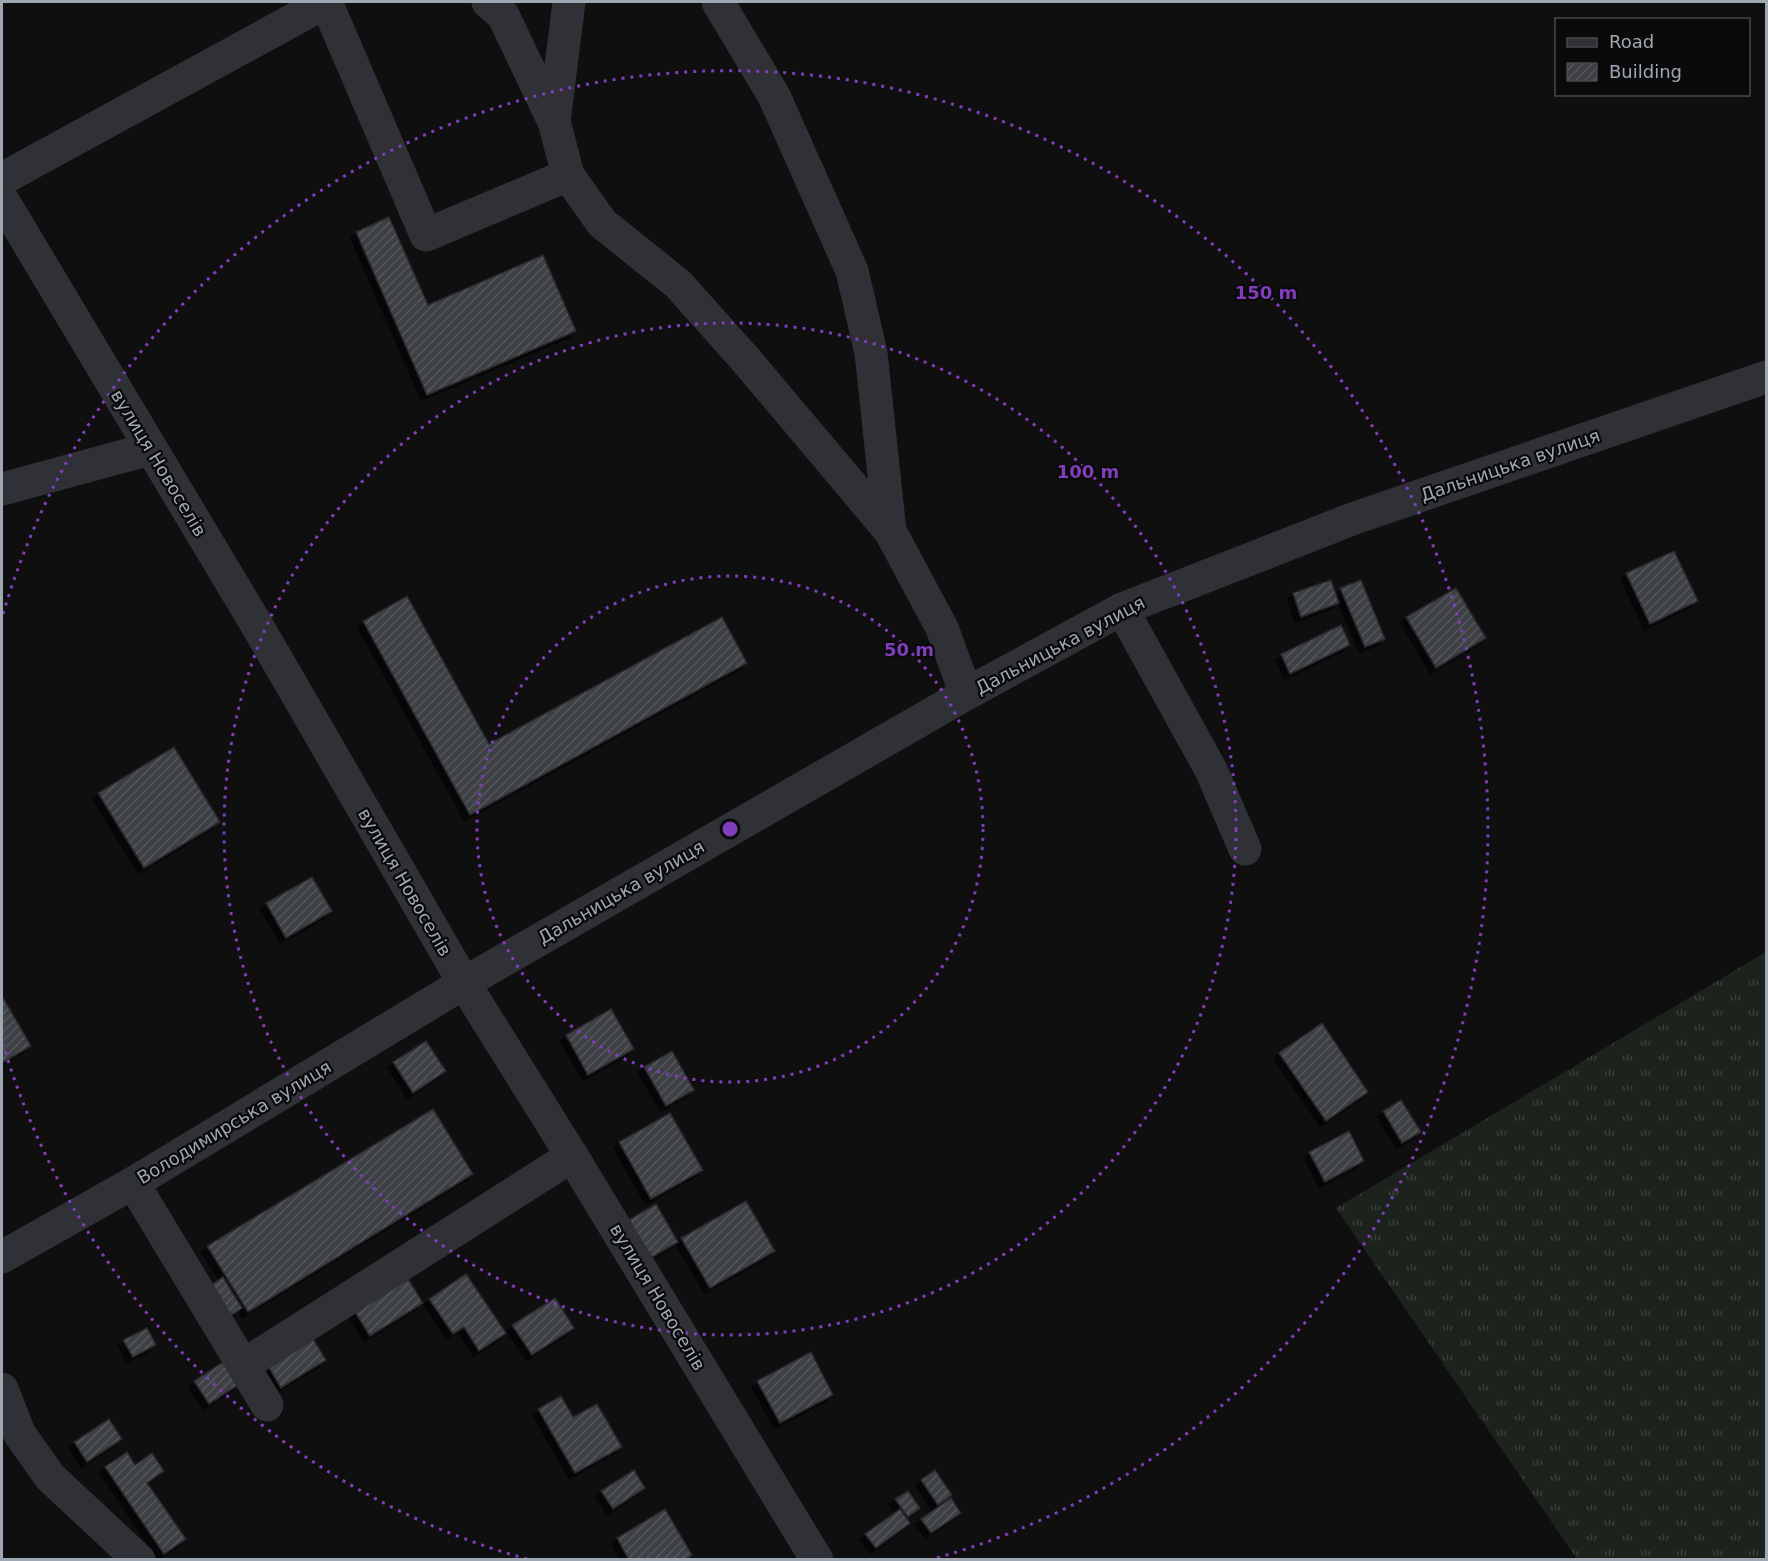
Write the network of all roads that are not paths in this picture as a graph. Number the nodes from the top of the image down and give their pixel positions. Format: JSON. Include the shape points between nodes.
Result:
{"nodes":[{"id":1,"x":326,"y":2,"type":"edge"},
{"id":2,"x":488,"y":2,"type":"edge"},
{"id":3,"x":569,"y":2,"type":"edge"},
{"id":4,"x":718,"y":2,"type":"edge"},
{"id":5,"x":554,"y":122,"type":"junction"},
{"id":6,"x":568,"y":175,"type":"junction"},
{"id":7,"x":2,"y":179,"type":"edge"},
{"id":8,"x":2,"y":199,"type":"edge"},
{"id":9,"x":1767,"y":377,"type":"edge"},
{"id":10,"x":150,"y":449,"type":"junction"},
{"id":11,"x":2,"y":489,"type":"edge"},
{"id":12,"x":890,"y":531,"type":"junction"},
{"id":13,"x":1122,"y":609,"type":"junction"},
{"id":14,"x":966,"y":694,"type":"junction"},
{"id":15,"x":1245,"y":849,"type":"dead end"},
{"id":16,"x":464,"y":983,"type":"junction"},
{"id":17,"x":572,"y":1156,"type":"junction"},
{"id":18,"x":133,"y":1183,"type":"junction"},
{"id":19,"x":2,"y":1257,"type":"edge"},
{"id":20,"x":244,"y":1365,"type":"junction"},
{"id":21,"x":2,"y":1389,"type":"edge"},
{"id":22,"x":267,"y":1405,"type":"dead end"},
{"id":23,"x":139,"y":1560,"type":"edge"},
{"id":24,"x":817,"y":1560,"type":"edge"}],
"edges":[{"from":1,"to":6,"type":"street","via":[[426,235]]},
{"from":1,"to":7,"type":"street"},
{"from":2,"to":5,"type":"street","via":[[503,15]]},
{"from":3,"to":5,"type":"street"},
{"from":4,"to":12,"type":"street","via":[[774,96],[852,271],[871,354]]},
{"from":5,"to":6,"type":"street"},
{"from":6,"to":12,"type":"street","via":[[602,223],[678,284]]},
{"from":8,"to":10,"type":"street","name":"вулиця Новоселів"},
{"from":9,"to":13,"type":"street","name":"Дальницька вулиця","via":[[1355,518]]},
{"from":10,"to":11,"type":"street"},
{"from":10,"to":16,"type":"street","name":"вулиця Новоселів"},
{"from":12,"to":14,"type":"street","via":[[942,628]]},
{"from":13,"to":14,"type":"street","name":"Дальницька вулиця"},
{"from":13,"to":15,"type":"street","via":[[1211,770]]},
{"from":14,"to":16,"type":"street","name":"Дальницька вулиця"},
{"from":16,"to":17,"type":"street","name":"вулиця Новоселів"},
{"from":16,"to":18,"type":"street","name":"Володимирська вулиця"},
{"from":17,"to":20,"type":"street"},
{"from":17,"to":24,"type":"street","name":"вулиця Новоселів"},
{"from":18,"to":19,"type":"street","name":"Володимирська вулиця"},
{"from":18,"to":20,"type":"street"},
{"from":20,"to":22,"type":"street"},
{"from":21,"to":23,"type":"street","via":[[19,1433],[50,1477]]}]}
